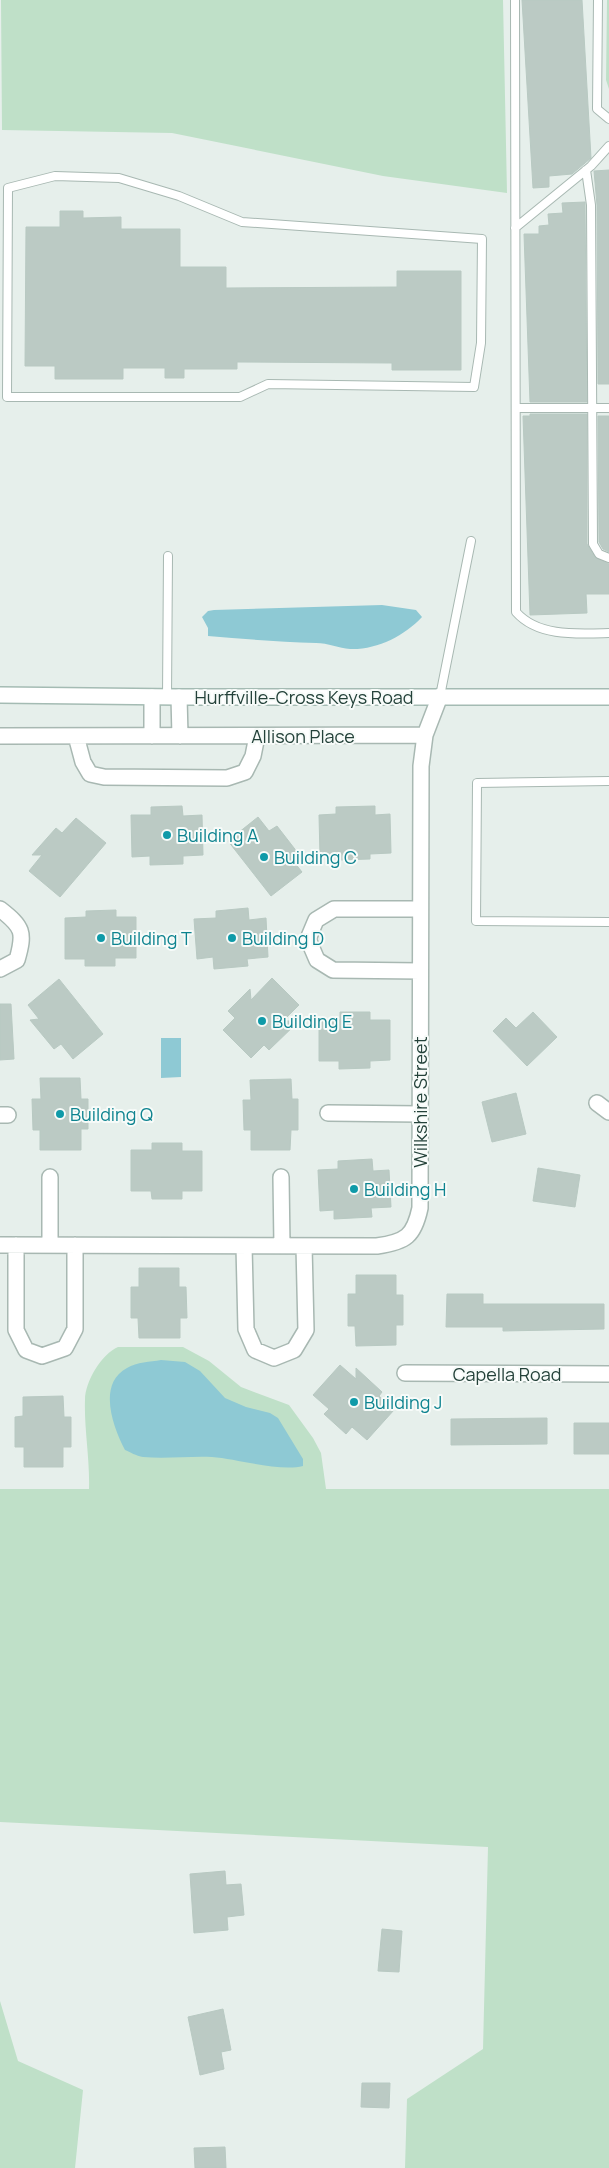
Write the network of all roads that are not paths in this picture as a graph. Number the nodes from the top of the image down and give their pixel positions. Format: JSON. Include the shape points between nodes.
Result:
{"nodes":[{"id":1,"x":515,"y":0,"type":"edge"},
{"id":2,"x":598,"y":0,"type":"edge"},
{"id":3,"x":609,"y":119,"type":"edge"},
{"id":4,"x":609,"y":146,"type":"edge"},
{"id":5,"x":586,"y":170,"type":"junction"},
{"id":6,"x":515,"y":228,"type":"junction"},
{"id":7,"x":474,"y":387,"type":"joint"},
{"id":8,"x":516,"y":408,"type":"junction"},
{"id":9,"x":594,"y":408,"type":"junction"},
{"id":10,"x":609,"y":408,"type":"edge"},
{"id":11,"x":470,"y":541,"type":"dead end"},
{"id":12,"x":168,"y":556,"type":"dead end"},
{"id":13,"x":609,"y":558,"type":"edge"},
{"id":14,"x":609,"y":633,"type":"edge"},
{"id":15,"x":0,"y":695,"type":"edge"},
{"id":16,"x":440,"y":696,"type":"junction"},
{"id":17,"x":166,"y":697,"type":"junction"},
{"id":18,"x":609,"y":697,"type":"edge"},
{"id":19,"x":425,"y":735,"type":"junction"},
{"id":20,"x":0,"y":736,"type":"edge"},
{"id":21,"x":76,"y":736,"type":"junction"},
{"id":22,"x":152,"y":736,"type":"junction"},
{"id":23,"x":180,"y":736,"type":"junction"},
{"id":24,"x":257,"y":736,"type":"junction"},
{"id":25,"x":609,"y":782,"type":"edge"},
{"id":26,"x":0,"y":909,"type":"edge"},
{"id":27,"x":420,"y":909,"type":"junction"},
{"id":28,"x":609,"y":922,"type":"edge"},
{"id":29,"x":0,"y":969,"type":"edge"},
{"id":30,"x":420,"y":971,"type":"junction"},
{"id":31,"x":328,"y":1113,"type":"dead end"},
{"id":32,"x":420,"y":1114,"type":"junction"},
{"id":33,"x":50,"y":1177,"type":"dead end"},
{"id":34,"x":281,"y":1177,"type":"dead end"},
{"id":35,"x":0,"y":1245,"type":"edge"},
{"id":36,"x":16,"y":1245,"type":"junction"},
{"id":37,"x":50,"y":1245,"type":"junction"},
{"id":38,"x":74,"y":1245,"type":"junction"},
{"id":39,"x":244,"y":1246,"type":"junction"},
{"id":40,"x":282,"y":1246,"type":"junction"},
{"id":41,"x":304,"y":1246,"type":"junction"},
{"id":42,"x":405,"y":1373,"type":"dead end"},
{"id":43,"x":609,"y":1374,"type":"edge"}],
"edges":[{"from":1,"to":6,"type":"lane"},
{"from":2,"to":3,"type":"lane","via":[[597,108]]},
{"from":4,"to":5,"type":"lane"},
{"from":5,"to":6,"type":"lane"},
{"from":5,"to":9,"type":"lane","via":[[590,205]]},
{"from":6,"to":8,"type":"lane"},
{"from":7,"to":7,"type":"lane","via":[[268,384],[240,397],[6,397],[8,188],[55,176],[119,178],[179,196],[242,222],[482,239],[481,342]]},
{"from":8,"to":9,"type":"lane"},
{"from":8,"to":14,"type":"lane","via":[[516,612],[526,622],[549,630]]},
{"from":9,"to":10,"type":"lane"},
{"from":9,"to":13,"type":"lane","via":[[593,544],[599,554]]},
{"from":11,"to":16,"type":"lane"},
{"from":12,"to":17,"type":"lane"},
{"from":15,"to":17,"type":"street","name":"Hurffville-Cross Keys Road"},
{"from":16,"to":17,"type":"street","name":"Hurffville-Cross Keys Road"},
{"from":16,"to":18,"type":"street","name":"Hurffville-Cross Keys Road"},
{"from":16,"to":19,"type":"street","name":"Wilkshire Street"},
{"from":17,"to":22,"type":"street"},
{"from":17,"to":23,"type":"street"},
{"from":19,"to":24,"type":"street","name":"Allison Place"},
{"from":19,"to":27,"type":"street","name":"Wilkshire Street","via":[[421,766]]},
{"from":20,"to":21,"type":"street","name":"Allison Place"},
{"from":21,"to":22,"type":"street","name":"Allison Place"},
{"from":21,"to":24,"type":"street","via":[[90,774],[104,778],[227,778],[245,772],[253,756]]},
{"from":22,"to":23,"type":"street","name":"Allison Place"},
{"from":23,"to":24,"type":"street","name":"Allison Place"},
{"from":25,"to":28,"type":"lane","via":[[477,783],[476,922]]},
{"from":26,"to":29,"type":"street","via":[[16,922],[23,940],[17,960]]},
{"from":27,"to":30,"type":"street","name":"Wilkshire Street"},
{"from":27,"to":30,"type":"street","via":[[334,909],[316,920],[308,939],[317,960],[333,970]]},
{"from":30,"to":32,"type":"street","name":"Wilkshire Street"},
{"from":31,"to":32,"type":"street"},
{"from":32,"to":41,"type":"street","name":"Wilkshire Street","via":[[420,1208],[416,1225],[406,1238],[377,1246]]},
{"from":33,"to":37,"type":"street"},
{"from":34,"to":40,"type":"street"},
{"from":35,"to":36,"type":"street","name":"Wilkshire Street"},
{"from":36,"to":37,"type":"street","name":"Wilkshire Street"},
{"from":36,"to":38,"type":"street","via":[[16,1330],[26,1350],[42,1356],[65,1348],[75,1328]]},
{"from":37,"to":38,"type":"street","name":"Wilkshire Street"},
{"from":38,"to":39,"type":"street","name":"Wilkshire Street"},
{"from":39,"to":40,"type":"street","name":"Wilkshire Street"},
{"from":39,"to":41,"type":"street","via":[[246,1329],[255,1350],[274,1358],[294,1350],[306,1330]]},
{"from":40,"to":41,"type":"street","name":"Wilkshire Street"},
{"from":42,"to":43,"type":"street","name":"Capella Road"}]}
